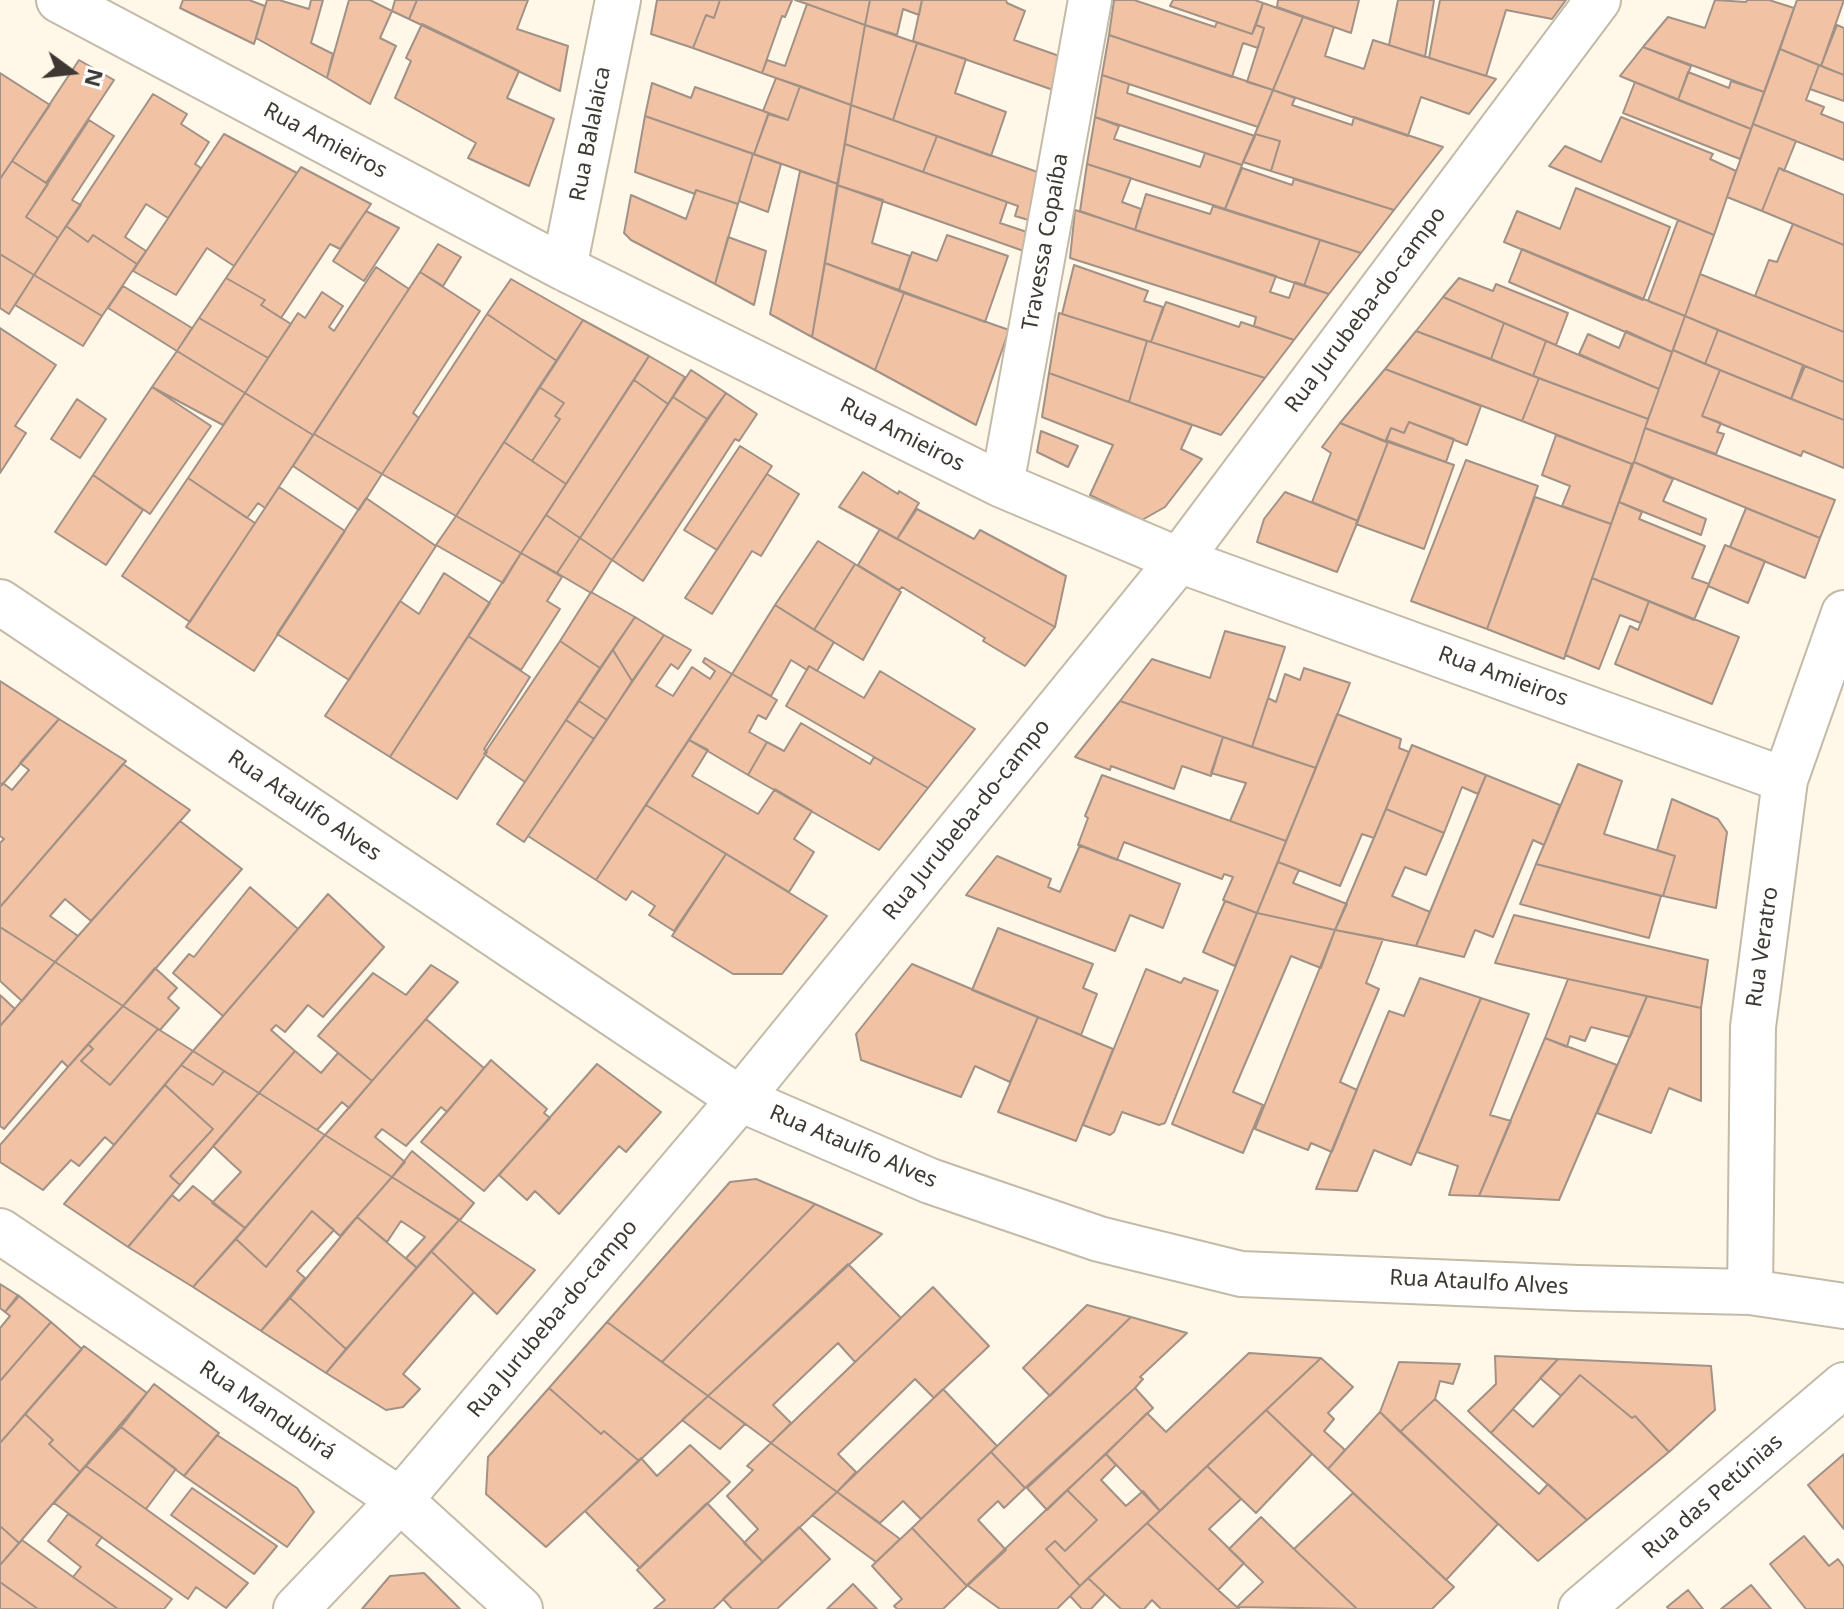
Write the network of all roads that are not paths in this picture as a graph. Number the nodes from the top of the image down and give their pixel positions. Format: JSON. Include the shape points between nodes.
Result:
{"nodes":[{"id":1,"x":59,"y":0,"type":"edge"},
{"id":2,"x":618,"y":0,"type":"edge"},
{"id":3,"x":1090,"y":0,"type":"edge"},
{"id":4,"x":1598,"y":0,"type":"edge"},
{"id":5,"x":564,"y":268,"type":"junction"},
{"id":6,"x":1002,"y":485,"type":"junction"},
{"id":7,"x":1179,"y":560,"type":"junction"},
{"id":8,"x":0,"y":602,"type":"edge"},
{"id":9,"x":1844,"y":613,"type":"edge"},
{"id":10,"x":1785,"y":780,"type":"junction"},
{"id":11,"x":740,"y":1099,"type":"junction"},
{"id":12,"x":0,"y":1231,"type":"edge"},
{"id":13,"x":1750,"y":1292,"type":"junction"},
{"id":14,"x":1844,"y":1306,"type":"edge"},
{"id":15,"x":1844,"y":1385,"type":"edge"},
{"id":16,"x":400,"y":1500,"type":"junction"},
{"id":17,"x":296,"y":1609,"type":"edge"},
{"id":18,"x":520,"y":1609,"type":"edge"},
{"id":19,"x":1581,"y":1609,"type":"edge"}],
"edges":[{"from":1,"to":5,"type":"street","name":"Rua Amieiros"},
{"from":2,"to":5,"type":"street","name":"Rua Balalaica"},
{"from":3,"to":6,"type":"street","name":"Travessa Copaíba"},
{"from":4,"to":7,"type":"street","name":"Rua Jurubeba-do-campo"},
{"from":5,"to":6,"type":"street","name":"Rua Amieiros"},
{"from":6,"to":7,"type":"street","name":"Rua Amieiros"},
{"from":7,"to":10,"type":"street","name":"Rua Amieiros"},
{"from":7,"to":11,"type":"street","name":"Rua Jurubeba-do-campo"},
{"from":8,"to":11,"type":"street","name":"Rua Ataulfo Alves"},
{"from":9,"to":10,"type":"street","name":"Rua Veratro"},
{"from":10,"to":13,"type":"street","name":"Rua Veratro","via":[[1753,1027]]},
{"from":11,"to":13,"type":"street","name":"Rua Ataulfo Alves","via":[[930,1181],[1099,1239],[1241,1274]]},
{"from":11,"to":16,"type":"street","name":"Rua Jurubeba-do-campo"},
{"from":12,"to":16,"type":"street","name":"Rua Mandubirá"},
{"from":13,"to":14,"type":"street","name":"Rua Ataulfo Alves"},
{"from":15,"to":19,"type":"street","name":"Rua das Petúnias"},
{"from":16,"to":17,"type":"street","name":"Rua Jurubeba-do-campo"},
{"from":16,"to":18,"type":"street","name":"Rua Mandubirá"}]}
